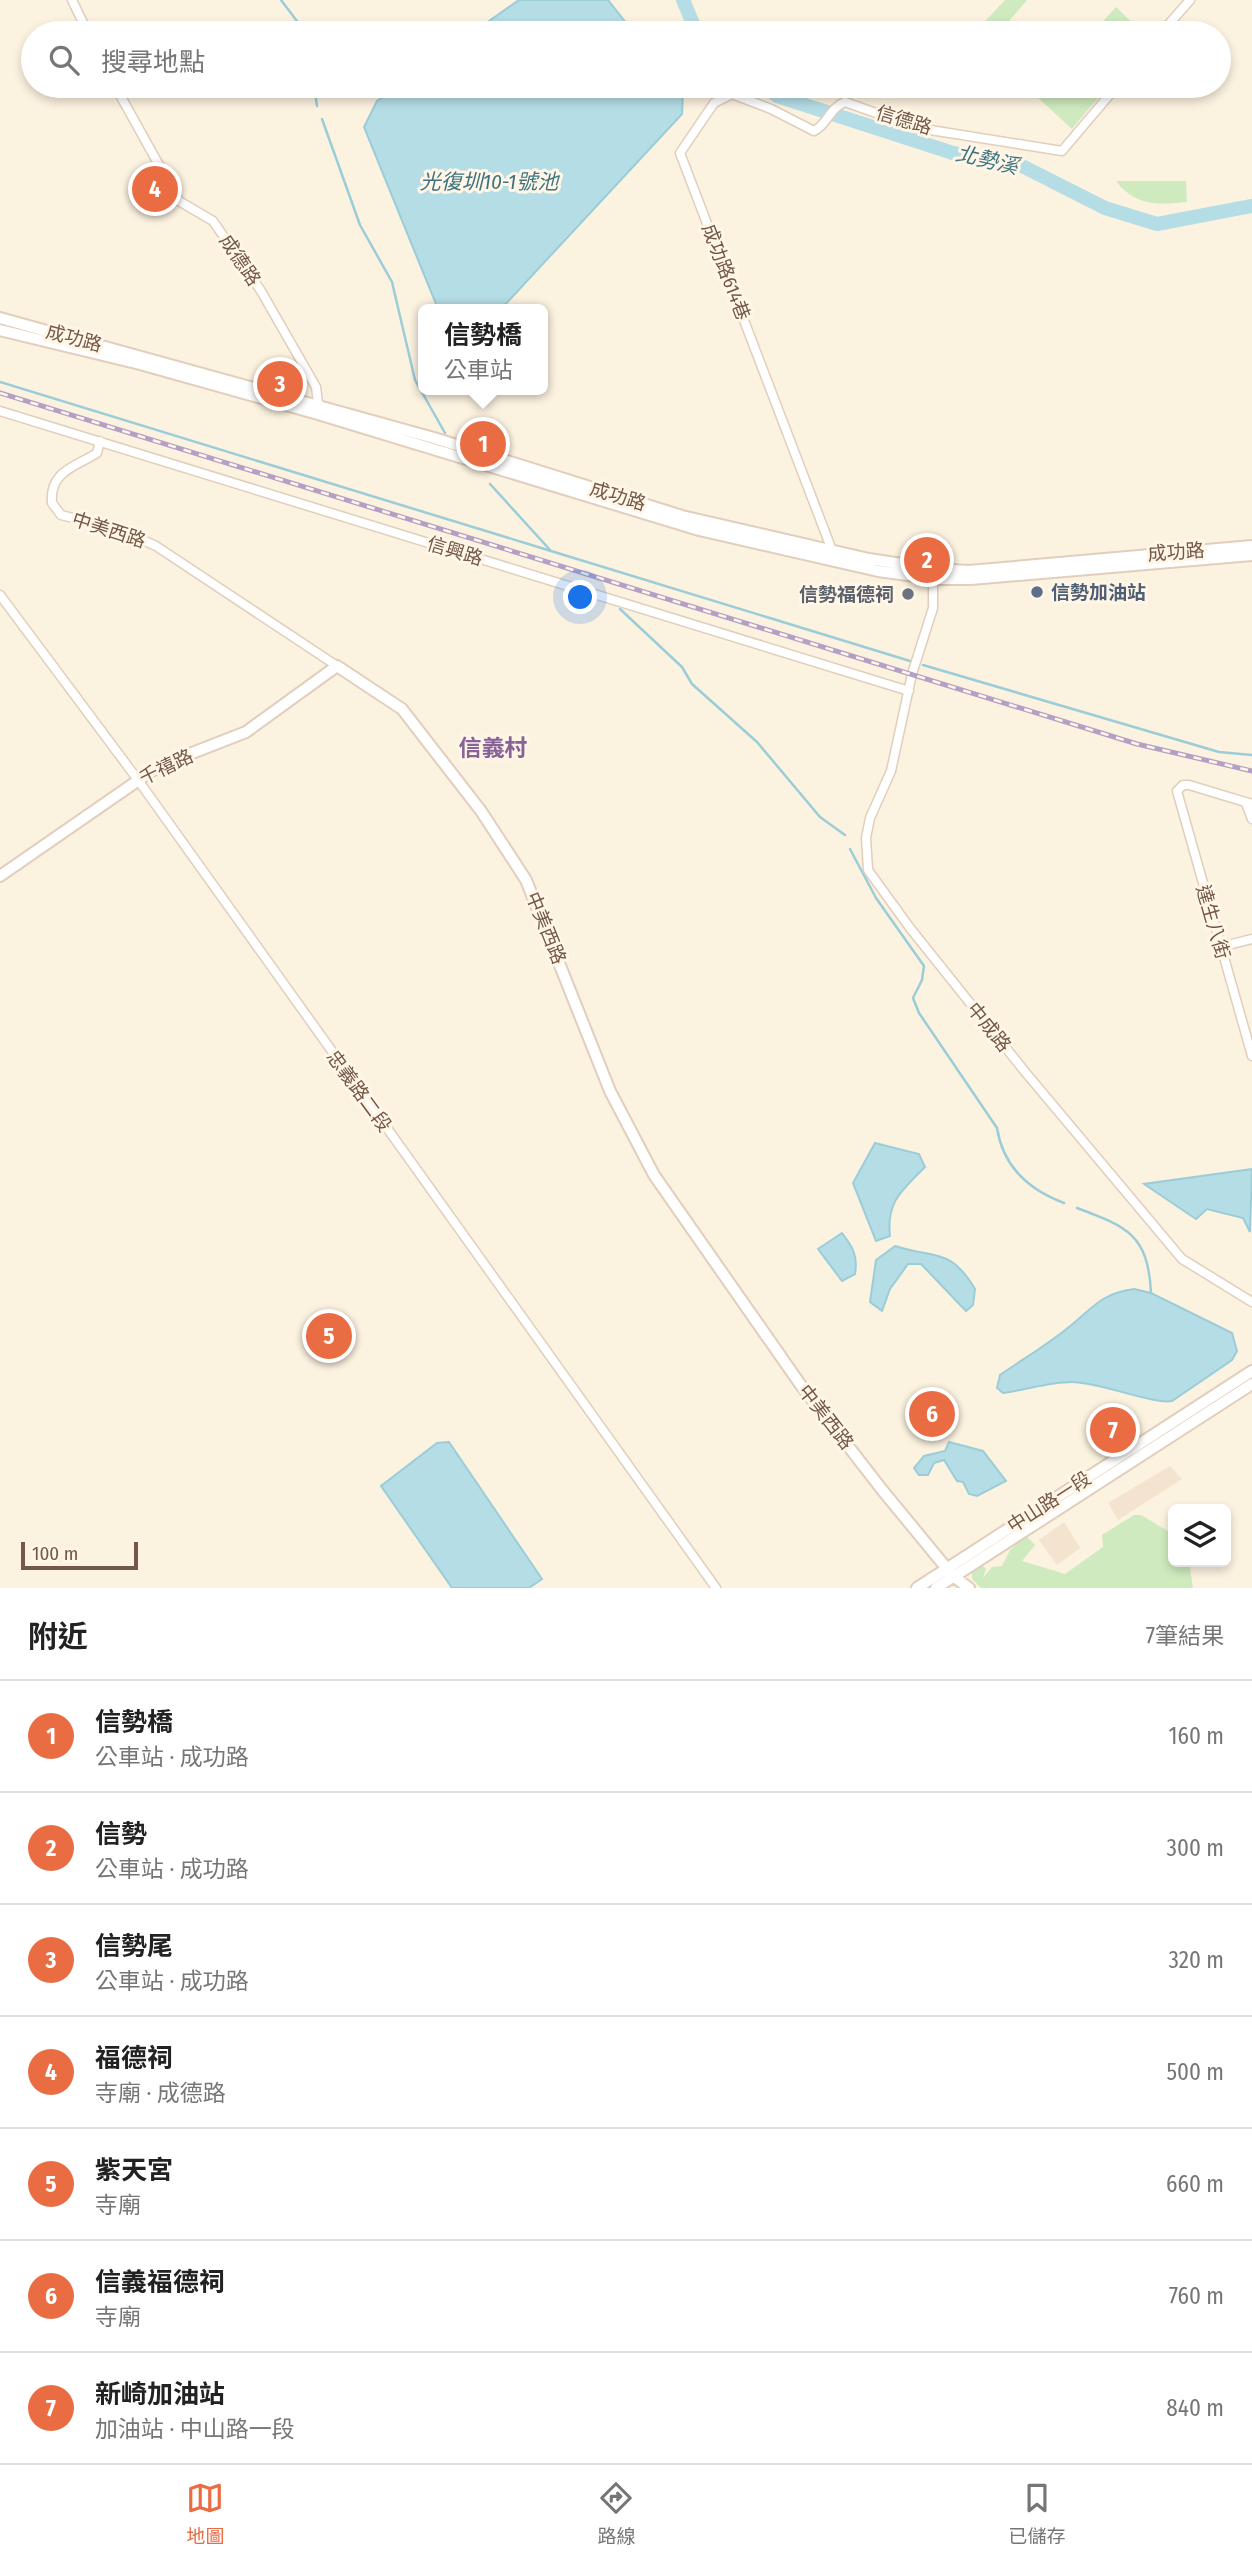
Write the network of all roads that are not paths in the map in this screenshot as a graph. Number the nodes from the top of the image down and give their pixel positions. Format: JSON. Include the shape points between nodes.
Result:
{"nodes":[{"id":1,"x":72,"y":0,"type":"edge"},
{"id":2,"x":1190,"y":0,"type":"edge"},
{"id":3,"x":82,"y":21,"type":"edge"},
{"id":4,"x":1172,"y":21,"type":"edge"},
{"id":5,"x":122,"y":98,"type":"edge"},
{"id":6,"x":724,"y":98,"type":"edge"},
{"id":7,"x":743,"y":98,"type":"edge"},
{"id":8,"x":1107,"y":98,"type":"edge"},
{"id":9,"x":821,"y":128,"type":"joint"},
{"id":10,"x":0,"y":318,"type":"edge"},
{"id":11,"x":0,"y":330,"type":"edge"},
{"id":12,"x":319,"y":410,"type":"junction"},
{"id":13,"x":0,"y":411,"type":"edge"},
{"id":14,"x":100,"y":441,"type":"junction"},
{"id":15,"x":1252,"y":546,"type":"edge"},
{"id":16,"x":829,"y":554,"type":"junction"},
{"id":17,"x":1252,"y":555,"type":"edge"},
{"id":18,"x":932,"y":574,"type":"junction"},
{"id":19,"x":0,"y":595,"type":"edge"},
{"id":20,"x":337,"y":666,"type":"junction"},
{"id":21,"x":909,"y":691,"type":"junction"},
{"id":22,"x":138,"y":780,"type":"junction"},
{"id":23,"x":1249,"y":803,"type":"edge"},
{"id":24,"x":1252,"y":820,"type":"edge"},
{"id":25,"x":0,"y":876,"type":"edge"},
{"id":26,"x":1252,"y":939,"type":"edge"},
{"id":27,"x":1220,"y":947,"type":"junction"},
{"id":28,"x":1252,"y":1056,"type":"edge"},
{"id":29,"x":1252,"y":1302,"type":"edge"},
{"id":30,"x":1252,"y":1371,"type":"edge"},
{"id":31,"x":1252,"y":1384,"type":"edge"},
{"id":32,"x":1132,"y":1455,"type":"junction"},
{"id":33,"x":950,"y":1572,"type":"junction"},
{"id":34,"x":716,"y":1588,"type":"edge"},
{"id":35,"x":917,"y":1588,"type":"edge"},
{"id":36,"x":936,"y":1588,"type":"edge"},
{"id":37,"x":969,"y":1588,"type":"edge"}],
"edges":[{"from":1,"to":3,"type":"street"},
{"from":2,"to":4,"type":"street"},
{"from":5,"to":12,"type":"street","name":"成德路","via":[[179,201],[213,221],[261,292],[316,387]]},
{"from":6,"to":16,"type":"street","name":"成功路614巷","via":[[714,103],[680,153]]},
{"from":7,"to":9,"type":"street","name":"成功路614巷","via":[[814,131]]},
{"from":8,"to":9,"type":"street","name":"信德路","via":[[1062,151],[918,128],[845,102],[831,110]]},
{"from":10,"to":12,"type":"street","name":"成功路"},
{"from":11,"to":12,"type":"street","name":"成功路"},
{"from":12,"to":16,"type":"street","name":"成功路","via":[[434,438],[682,516]]},
{"from":13,"to":14,"type":"street","name":"信興路"},
{"from":14,"to":20,"type":"street","name":"中美西路","via":[[97,453],[68,467],[56,484],[51,503],[61,515],[120,530],[156,546]]},
{"from":14,"to":21,"type":"street","name":"信興路"},
{"from":15,"to":18,"type":"street","name":"成功路"},
{"from":16,"to":18,"type":"street","name":"成功路"},
{"from":17,"to":18,"type":"street","name":"成功路","via":[[1028,576]]},
{"from":18,"to":21,"type":"street","name":"中成路","via":[[933,608]]},
{"from":19,"to":22,"type":"street","name":"忠義路二段"},
{"from":20,"to":22,"type":"street","name":"千禧路","via":[[246,732],[159,766]]},
{"from":20,"to":33,"type":"street","name":"中美西路","via":[[402,709],[481,811],[526,880],[610,1091],[654,1175],[800,1384]]},
{"from":21,"to":29,"type":"street","name":"中成路","via":[[891,771],[870,817],[868,870],[1026,1073],[1182,1259]]},
{"from":22,"to":25,"type":"street","name":"千禧路"},
{"from":22,"to":34,"type":"street","name":"忠義路二段"},
{"from":23,"to":24,"type":"street"},
{"from":23,"to":27,"type":"street","name":"達生八街","via":[[1189,785],[1179,788],[1177,797]]},
{"from":26,"to":27,"type":"street"},
{"from":27,"to":28,"type":"street","name":"達生八街"},
{"from":30,"to":32,"type":"street","name":"中山路一段"},
{"from":31,"to":32,"type":"street","name":"中山路一段"},
{"from":32,"to":33,"type":"street","name":"中山路一段"},
{"from":33,"to":35,"type":"street","name":"中山路一段"},
{"from":33,"to":36,"type":"street","name":"中山路一段"},
{"from":33,"to":37,"type":"street","name":"中美西路"}]}
